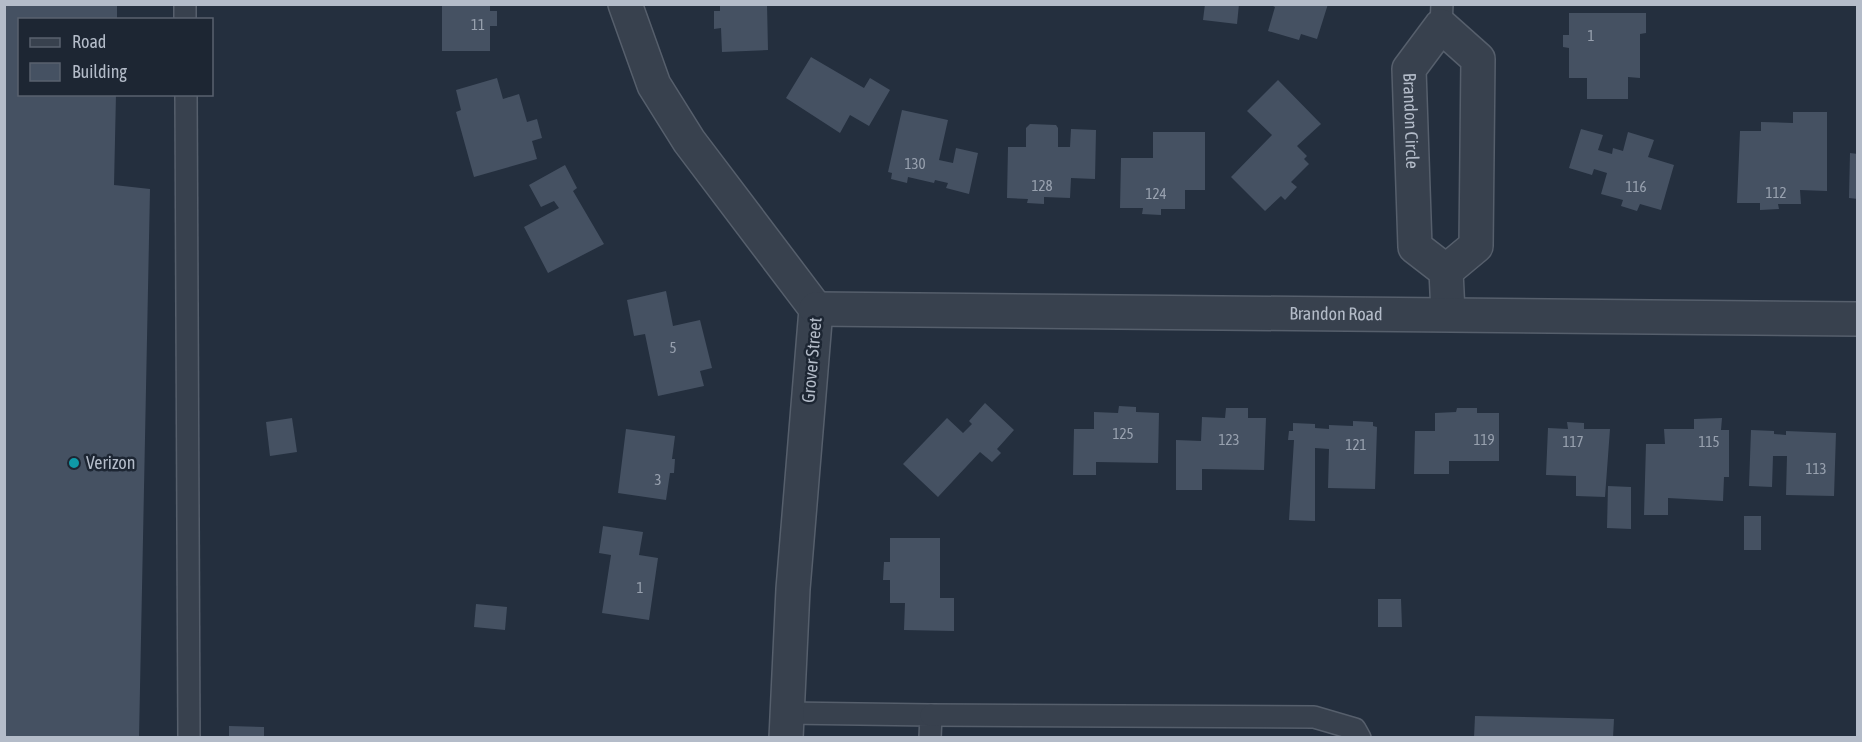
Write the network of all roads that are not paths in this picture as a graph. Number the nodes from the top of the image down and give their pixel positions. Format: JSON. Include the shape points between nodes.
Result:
{"nodes":[{"id":1,"x":625,"y":4,"type":"edge"},
{"id":2,"x":1442,"y":15,"type":"edge"},
{"id":3,"x":186,"y":96,"type":"edge"},
{"id":4,"x":1446,"y":271,"type":"junction"},
{"id":5,"x":816,"y":309,"type":"junction"},
{"id":6,"x":1448,"y":313,"type":"junction"},
{"id":7,"x":1857,"y":319,"type":"edge"},
{"id":8,"x":931,"y":715,"type":"junction"},
{"id":9,"x":787,"y":725,"type":"edge"},
{"id":10,"x":189,"y":738,"type":"edge"},
{"id":11,"x":930,"y":738,"type":"edge"},
{"id":12,"x":1360,"y":738,"type":"edge"}],
"edges":[{"from":1,"to":5,"type":"street","name":"Grover Street","via":[[654,84],[689,141]]},
{"from":2,"to":4,"type":"street","name":"Brandon Circle","via":[[1409,69],[1415,247]]},
{"from":2,"to":4,"type":"street","name":"Brandon Circle","via":[[1478,59],[1476,246]]},
{"from":3,"to":10,"type":"lane"},
{"from":4,"to":6,"type":"street"},
{"from":5,"to":6,"type":"street","name":"Brandon Road"},
{"from":5,"to":9,"type":"street","name":"Grover Street","via":[[793,589]]},
{"from":6,"to":7,"type":"street","name":"Brandon Road"},
{"from":8,"to":9,"type":"lane"},
{"from":8,"to":11,"type":"lane"},
{"from":8,"to":12,"type":"lane","via":[[1314,717],[1354,729]]}]}
